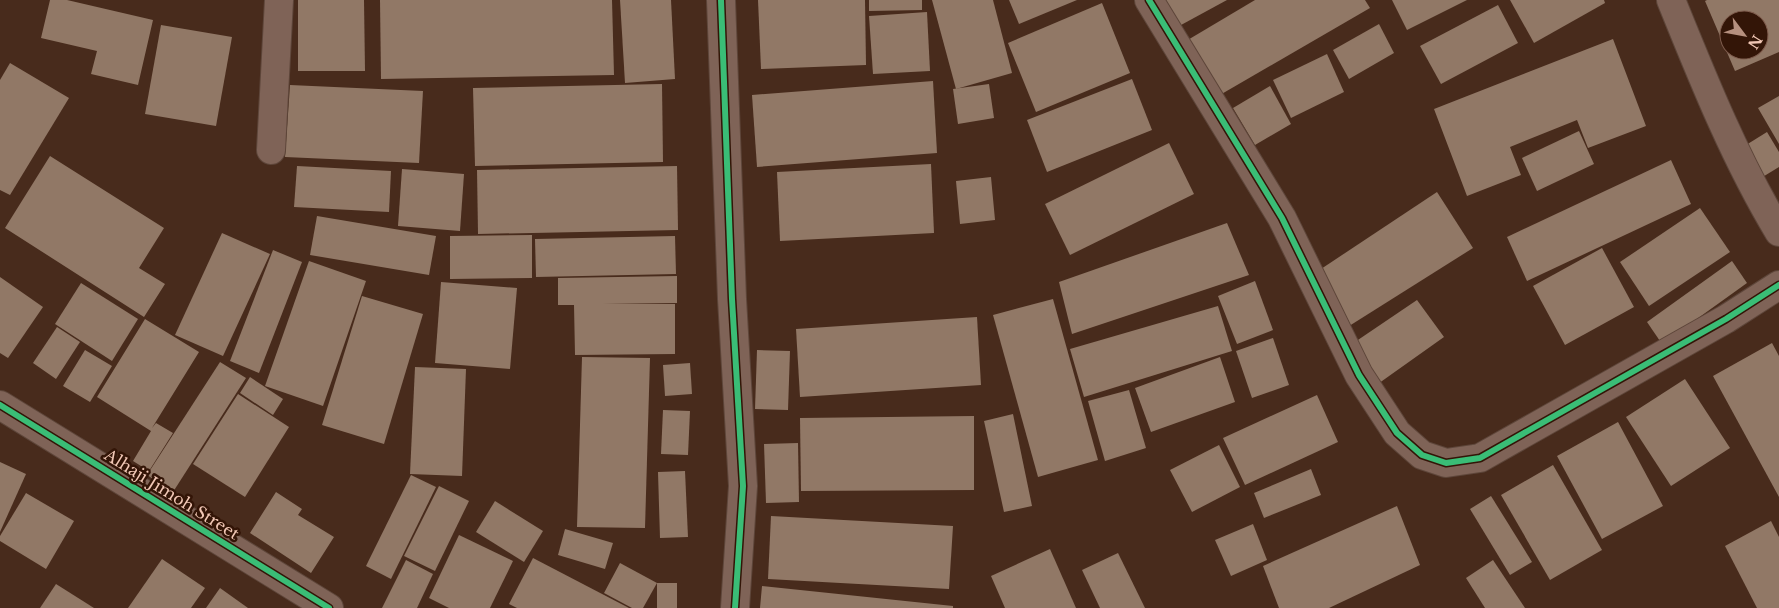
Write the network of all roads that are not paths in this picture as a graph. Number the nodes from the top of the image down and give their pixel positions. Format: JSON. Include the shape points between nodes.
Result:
{"nodes":[{"id":1,"x":279,"y":0,"type":"edge"},
{"id":2,"x":721,"y":0,"type":"edge"},
{"id":3,"x":1149,"y":0,"type":"edge"},
{"id":4,"x":1671,"y":0,"type":"edge"},
{"id":5,"x":271,"y":150,"type":"dead end"},
{"id":6,"x":1779,"y":232,"type":"edge"},
{"id":7,"x":1779,"y":285,"type":"edge"},
{"id":8,"x":0,"y":405,"type":"edge"},
{"id":9,"x":330,"y":608,"type":"edge"},
{"id":10,"x":735,"y":608,"type":"edge"}],
"edges":[{"from":1,"to":5,"type":"street"},
{"from":2,"to":10,"type":"street","via":[[732,299],[743,486]]},
{"from":3,"to":7,"type":"street","via":[[1282,218],[1359,375],[1398,433],[1422,455],[1446,463],[1480,458],[1726,319]]},
{"from":4,"to":6,"type":"street","via":[[1709,94]]},
{"from":8,"to":9,"type":"street","name":"Alhaji Jimoh Street"}]}
